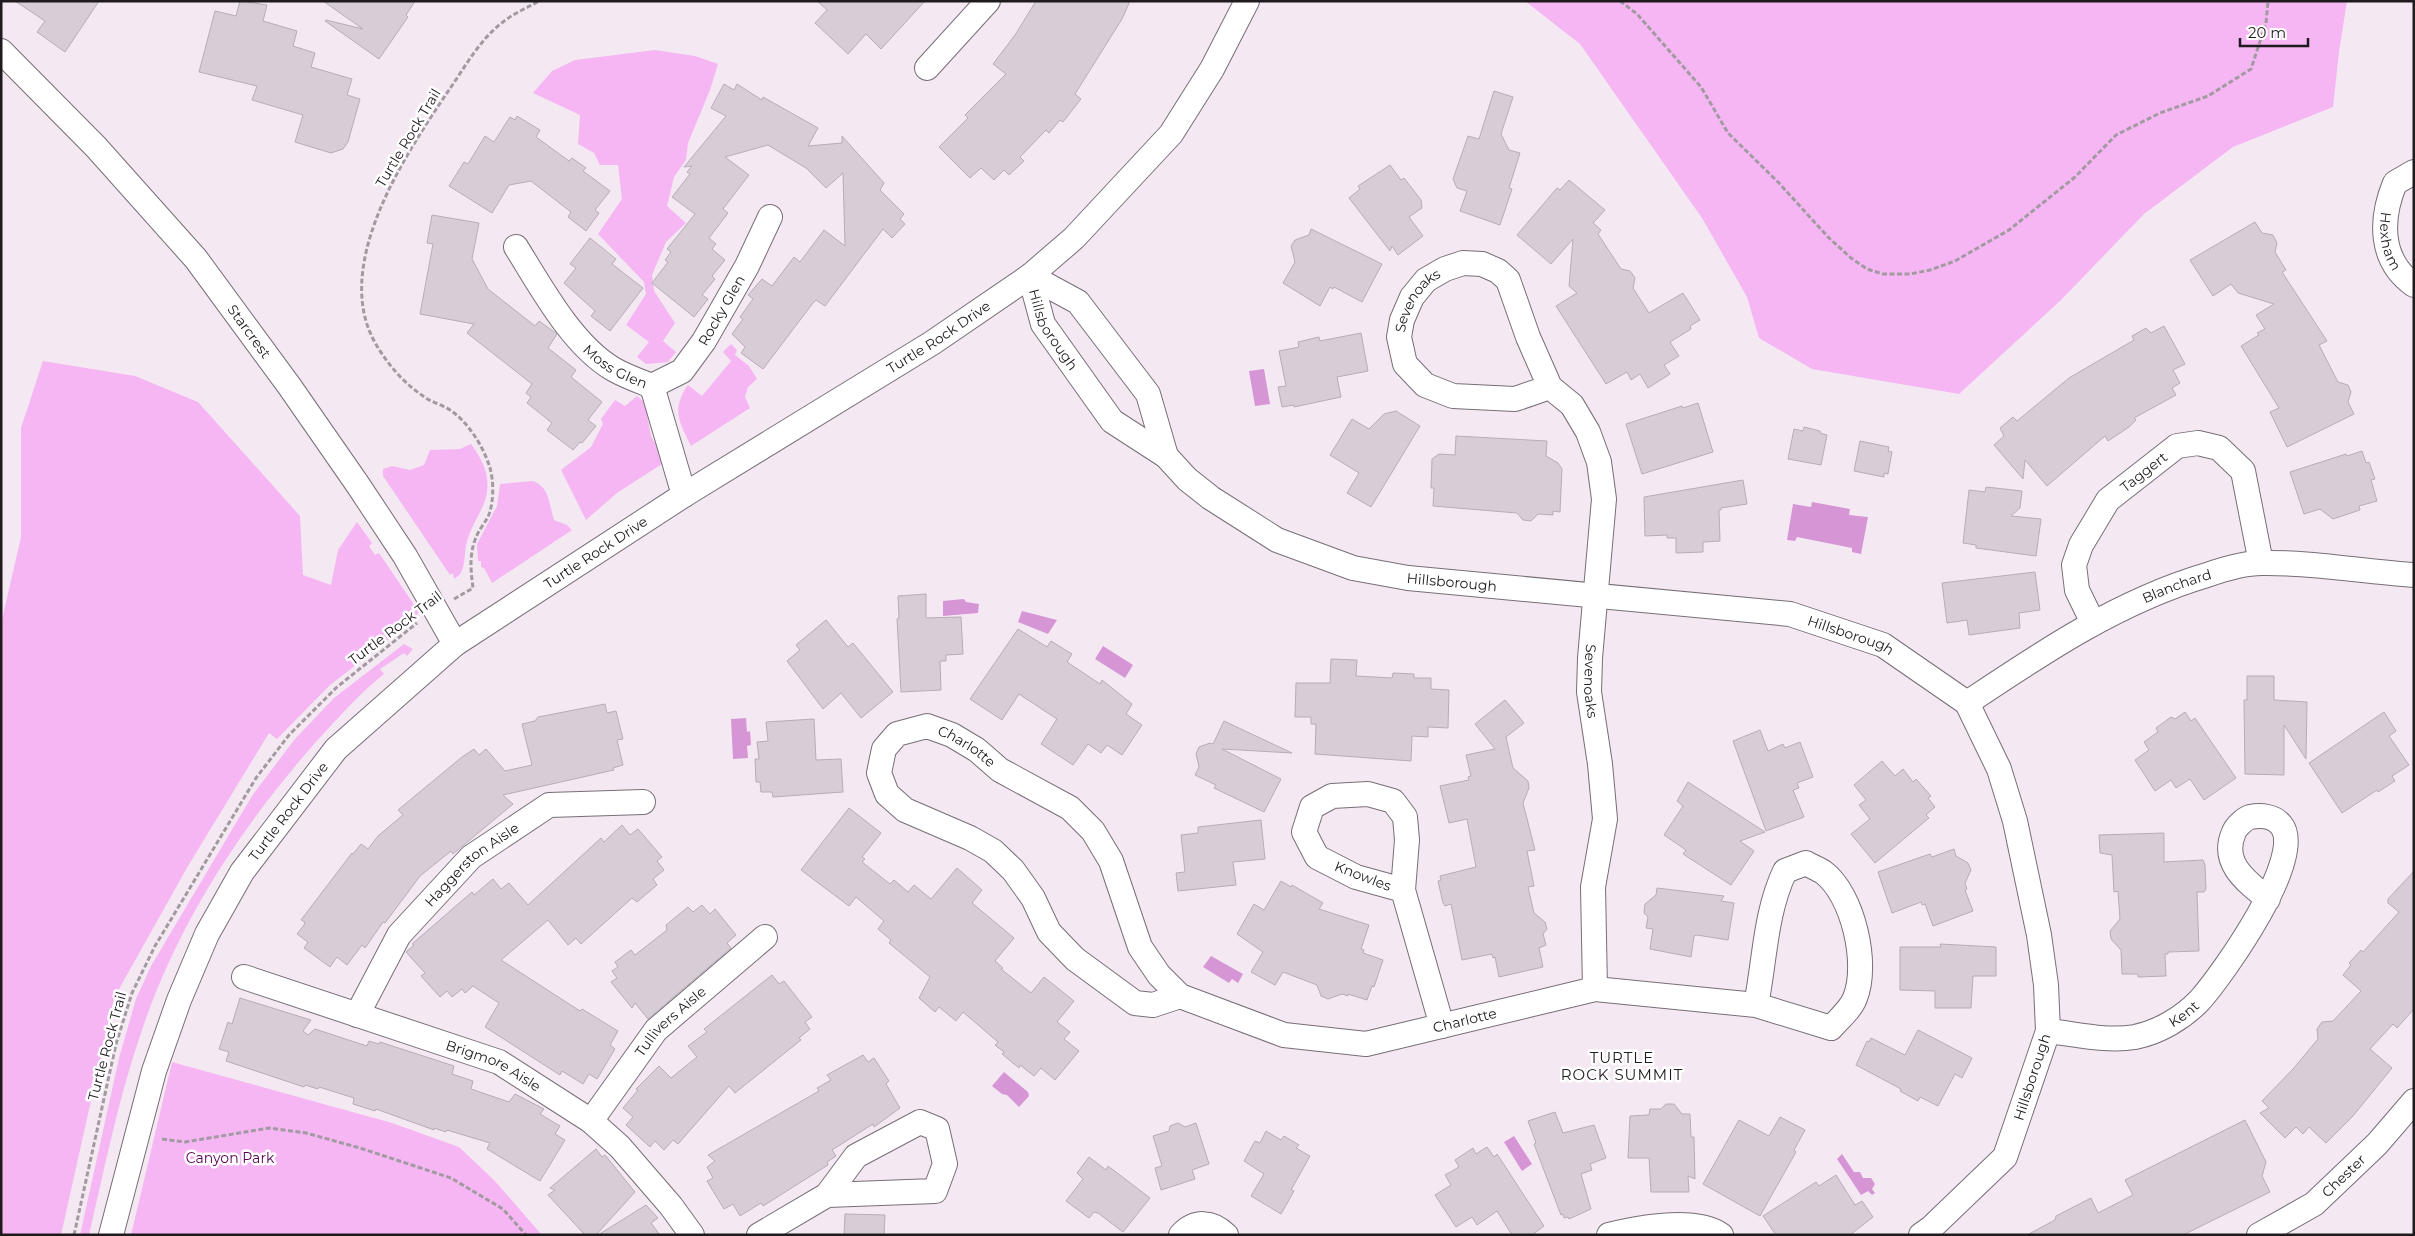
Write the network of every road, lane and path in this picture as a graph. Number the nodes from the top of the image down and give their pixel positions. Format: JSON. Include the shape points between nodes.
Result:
{"nodes":[{"id":1,"x":539,"y":1,"type":"edge"},
{"id":2,"x":988,"y":1,"type":"edge"},
{"id":3,"x":1247,"y":1,"type":"edge"},
{"id":4,"x":1620,"y":1,"type":"edge"},
{"id":5,"x":2268,"y":1,"type":"edge"},
{"id":6,"x":1,"y":51,"type":"edge"},
{"id":7,"x":927,"y":68,"type":"dead end"},
{"id":8,"x":2414,"y":172,"type":"edge"},
{"id":9,"x":770,"y":217,"type":"dead end"},
{"id":10,"x":516,"y":247,"type":"dead end"},
{"id":11,"x":1030,"y":276,"type":"junction"},
{"id":12,"x":2414,"y":285,"type":"edge"},
{"id":13,"x":652,"y":386,"type":"junction"},
{"id":14,"x":1550,"y":387,"type":"junction"},
{"id":15,"x":1166,"y":456,"type":"junction"},
{"id":16,"x":684,"y":495,"type":"junction"},
{"id":17,"x":2261,"y":562,"type":"junction"},
{"id":18,"x":2414,"y":575,"type":"edge"},
{"id":19,"x":1595,"y":594,"type":"junction"},
{"id":20,"x":435,"y":609,"type":"junction"},
{"id":21,"x":2093,"y":623,"type":"junction"},
{"id":22,"x":455,"y":644,"type":"junction"},
{"id":23,"x":1967,"y":703,"type":"junction"},
{"id":24,"x":642,"y":802,"type":"dead end"},
{"id":25,"x":1403,"y":890,"type":"junction"},
{"id":26,"x":2268,"y":899,"type":"dead end"},
{"id":27,"x":765,"y":937,"type":"dead end"},
{"id":28,"x":244,"y":977,"type":"dead end"},
{"id":29,"x":1595,"y":989,"type":"junction"},
{"id":30,"x":1180,"y":996,"type":"junction"},
{"id":31,"x":1756,"y":1005,"type":"junction"},
{"id":32,"x":357,"y":1015,"type":"junction"},
{"id":33,"x":1442,"y":1026,"type":"junction"},
{"id":34,"x":2048,"y":1031,"type":"junction"},
{"id":35,"x":2414,"y":1101,"type":"edge"},
{"id":36,"x":591,"y":1121,"type":"junction"},
{"id":37,"x":162,"y":1139,"type":"dead end"},
{"id":38,"x":827,"y":1194,"type":"junction"},
{"id":39,"x":1930,"y":1233,"type":"edge"},
{"id":40,"x":74,"y":1235,"type":"edge"},
{"id":41,"x":111,"y":1235,"type":"edge"},
{"id":42,"x":526,"y":1235,"type":"edge"},
{"id":43,"x":692,"y":1235,"type":"edge"},
{"id":44,"x":759,"y":1235,"type":"edge"},
{"id":45,"x":1181,"y":1235,"type":"edge"},
{"id":46,"x":1226,"y":1235,"type":"edge"},
{"id":47,"x":1609,"y":1235,"type":"edge"},
{"id":48,"x":1721,"y":1235,"type":"edge"},
{"id":49,"x":2259,"y":1235,"type":"edge"}],
"edges":[{"from":1,"to":20,"type":"path","name":"Turtle Rock Trail","via":[[502,22],[479,47],[438,108],[393,181],[377,219],[364,270],[361,303],[366,324],[385,360],[424,397],[453,412],[470,430],[490,468],[493,486],[491,505],[470,557],[473,588]]},
{"from":2,"to":7,"type":"street"},
{"from":3,"to":11,"type":"street","name":"Turtle Rock Drive","via":[[1212,69],[1171,134],[1074,238]]},
{"from":4,"to":5,"type":"path","via":[[1637,14],[1702,86],[1728,133],[1828,237],[1867,269],[1883,274],[1910,274],[1955,260],[2009,230],[2075,177],[2116,135],[2160,113],[2208,96],[2251,69],[2266,23]]},
{"from":6,"to":20,"type":"street","name":"Starcrest","via":[[96,147],[196,258],[358,485]]},
{"from":8,"to":12,"type":"street","name":"Hexham","via":[[2395,183],[2384,219],[2388,252],[2399,272]]},
{"from":9,"to":13,"type":"street","name":"Rocky Glen","via":[[747,266],[704,341],[682,371]]},
{"from":10,"to":13,"type":"street","name":"Moss Glen","via":[[576,337],[613,369]]},
{"from":11,"to":15,"type":"street","name":"Hillsborough","via":[[1043,324],[1112,420]]},
{"from":11,"to":15,"type":"street","name":"Hillsborough","via":[[1078,302],[1148,394]]},
{"from":11,"to":16,"type":"street","name":"Turtle Rock Drive","via":[[932,343]]},
{"from":13,"to":16,"type":"street","name":"Moss Glen"},
{"from":14,"to":14,"type":"street","name":"Sevenoaks","via":[[1515,399],[1453,396],[1425,385],[1405,364],[1399,337],[1402,320],[1412,298],[1426,280],[1463,263],[1482,264],[1498,271],[1508,280]]},
{"from":14,"to":19,"type":"street","name":"Sevenoaks","via":[[1572,405],[1588,432],[1599,462],[1604,499]]},
{"from":15,"to":19,"type":"street","name":"Hillsborough","via":[[1211,498],[1277,540],[1353,568],[1408,578]]},
{"from":16,"to":22,"type":"street","name":"Turtle Rock Drive"},
{"from":17,"to":18,"type":"street","name":"Blanchard"},
{"from":17,"to":21,"type":"street","name":"Blanchard","via":[[2225,569],[2160,591]]},
{"from":17,"to":21,"type":"street","name":"Taggert","via":[[2243,471],[2219,448],[2198,443],[2177,446],[2108,500],[2081,545],[2074,565],[2076,590]]},
{"from":19,"to":23,"type":"street","name":"Hillsborough","via":[[1790,614],[1883,645]]},
{"from":19,"to":29,"type":"street","name":"Sevenoaks","via":[[1589,692],[1605,819],[1593,887]]},
{"from":20,"to":22,"type":"street","name":"Starcrest"},
{"from":20,"to":40,"type":"path","name":"Turtle Rock Trail","via":[[337,687],[289,735],[256,778],[155,946],[132,993],[116,1044]]},
{"from":21,"to":23,"type":"street","name":"Blanchard","via":[[2042,652]]},
{"from":22,"to":41,"type":"street","name":"Turtle Rock Drive","via":[[336,748],[242,872],[208,934],[178,1000],[154,1071]]},
{"from":23,"to":34,"type":"street","name":"Hillsborough","via":[[1999,769],[2015,821],[2039,935]]},
{"from":24,"to":32,"type":"street","name":"Haggerston Aisle","via":[[549,805],[471,857],[399,935]]},
{"from":25,"to":25,"type":"street","name":"Knowles","via":[[1408,840],[1405,817],[1393,801],[1368,794],[1332,796],[1312,807],[1304,832],[1317,857],[1356,876]]},
{"from":25,"to":33,"type":"street","name":"Knowles"},
{"from":26,"to":34,"type":"street","name":"Kent","via":[[2200,1000],[2178,1019],[2135,1036],[2111,1039]]},
{"from":27,"to":36,"type":"street","name":"Tullivers Aisle","via":[[656,1030]]},
{"from":28,"to":32,"type":"street","name":"Brigmore Aisle"},
{"from":29,"to":31,"type":"street","name":"Charlotte"},
{"from":29,"to":33,"type":"street","name":"Charlotte"},
{"from":30,"to":30,"type":"street","name":"Charlotte","via":[[1159,975],[1140,947],[1111,861],[1093,831],[1070,808],[1000,770],[952,734],[927,726],[897,734],[884,749],[879,773],[887,794],[905,810],[993,851],[1013,870],[1049,932],[1075,959],[1135,1003],[1153,1005]]},
{"from":30,"to":33,"type":"street","name":"Charlotte","via":[[1284,1035],[1366,1044]]},
{"from":31,"to":31,"type":"street","name":"Charlotte","via":[[1776,891],[1785,871],[1806,863],[1823,872],[1835,885],[1853,922],[1860,954],[1855,1000],[1831,1028]]},
{"from":32,"to":36,"type":"street","name":"Brigmore Aisle","via":[[499,1062]]},
{"from":34,"to":39,"type":"street","name":"Hillsborough","via":[[2005,1157]]},
{"from":35,"to":49,"type":"street","name":"Chester","via":[[2376,1144],[2314,1204]]},
{"from":36,"to":43,"type":"street","name":"Brigmore Aisle","via":[[620,1147]]},
{"from":37,"to":42,"type":"path","via":[[185,1142],[269,1128],[306,1132],[451,1178],[502,1210]]},
{"from":38,"to":38,"type":"street","via":[[856,1156],[920,1122],[937,1129],[945,1164],[935,1191]]},
{"from":38,"to":44,"type":"street"},
{"from":45,"to":46,"type":"street","via":[[1186,1229],[1204,1222],[1219,1227]]},
{"from":47,"to":48,"type":"street","via":[[1655,1226],[1676,1226],[1698,1227]]}]}
